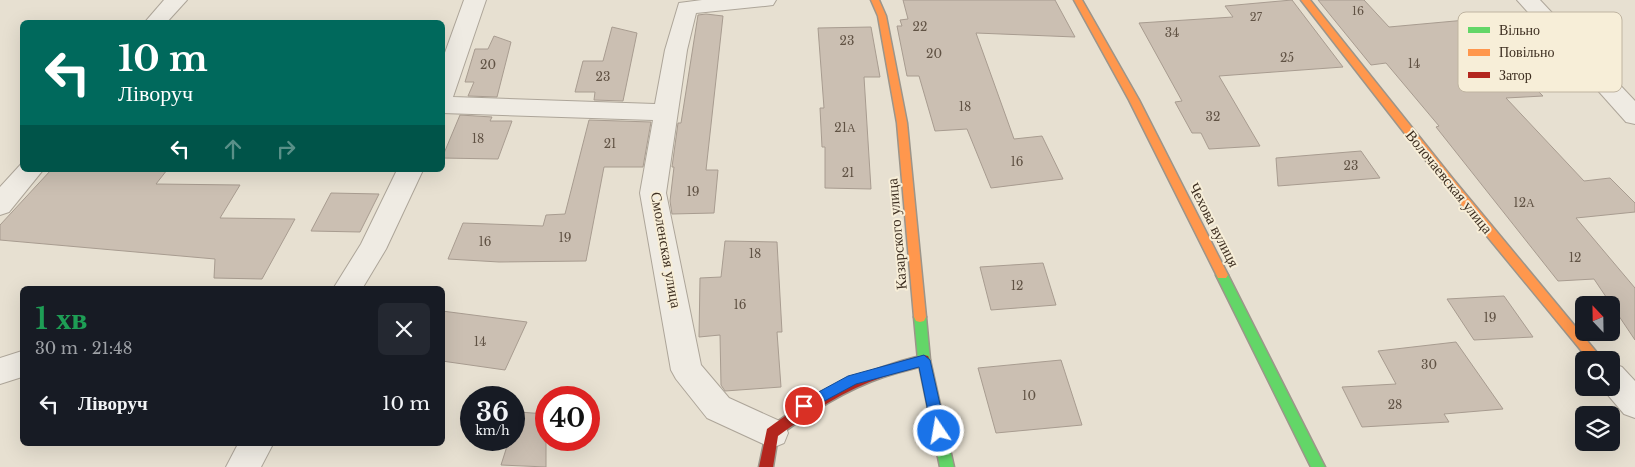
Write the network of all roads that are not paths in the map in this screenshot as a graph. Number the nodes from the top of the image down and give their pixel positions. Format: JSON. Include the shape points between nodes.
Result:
{"nodes":[{"id":1,"x":176,"y":0,"type":"edge"},
{"id":2,"x":475,"y":0,"type":"edge"},
{"id":3,"x":765,"y":0,"type":"edge"},
{"id":4,"x":874,"y":0,"type":"edge"},
{"id":5,"x":1078,"y":0,"type":"edge"},
{"id":6,"x":1306,"y":0,"type":"edge"},
{"id":7,"x":1528,"y":0,"type":"edge"},
{"id":8,"x":1539,"y":12,"type":"edge"},
{"id":9,"x":158,"y":20,"type":"edge"},
{"id":10,"x":445,"y":87,"type":"edge"},
{"id":11,"x":1613,"y":92,"type":"edge"},
{"id":12,"x":445,"y":105,"type":"edge"},
{"id":13,"x":667,"y":112,"type":"junction"},
{"id":14,"x":1635,"y":116,"type":"edge"},
{"id":15,"x":28,"y":172,"type":"edge"},
{"id":16,"x":409,"y":172,"type":"edge"},
{"id":17,"x":0,"y":205,"type":"edge"},
{"id":18,"x":349,"y":286,"type":"edge"},
{"id":19,"x":1589,"y":351,"type":"edge"},
{"id":20,"x":924,"y":360,"type":"junction"},
{"id":21,"x":1620,"y":386,"type":"edge"},
{"id":22,"x":1635,"y":404,"type":"edge"},
{"id":23,"x":772,"y":433,"type":"junction"},
{"id":24,"x":255,"y":446,"type":"edge"},
{"id":25,"x":243,"y":467,"type":"edge"},
{"id":26,"x":766,"y":467,"type":"edge"},
{"id":27,"x":947,"y":467,"type":"edge"},
{"id":28,"x":1318,"y":467,"type":"edge"}],
"edges":[{"from":1,"to":9,"type":"street"},
{"from":2,"to":10,"type":"street"},
{"from":3,"to":13,"type":"street","name":"Смоленская улица","via":[[687,8],[676,50]]},
{"from":4,"to":20,"type":"street","name":"Казарского улица","via":[[882,16],[902,123]]},
{"from":5,"to":28,"type":"street","name":"Чехова вулиця","via":[[1138,109]]},
{"from":6,"to":19,"type":"street","name":"Волочаевская улица","via":[[1382,99]]},
{"from":7,"to":8,"type":"street"},
{"from":11,"to":14,"type":"street"},
{"from":12,"to":13,"type":"street"},
{"from":13,"to":23,"type":"street","name":"Смоленская улица","via":[[653,193],[687,370],[718,408]]},
{"from":15,"to":17,"type":"street"},
{"from":16,"to":18,"type":"street","via":[[372,249]]},
{"from":20,"to":23,"type":"street","via":[[853,380],[804,406]]},
{"from":20,"to":27,"type":"street","name":"Казарского улица"},
{"from":21,"to":22,"type":"street"},
{"from":23,"to":26,"type":"street"},
{"from":24,"to":25,"type":"street"}]}
